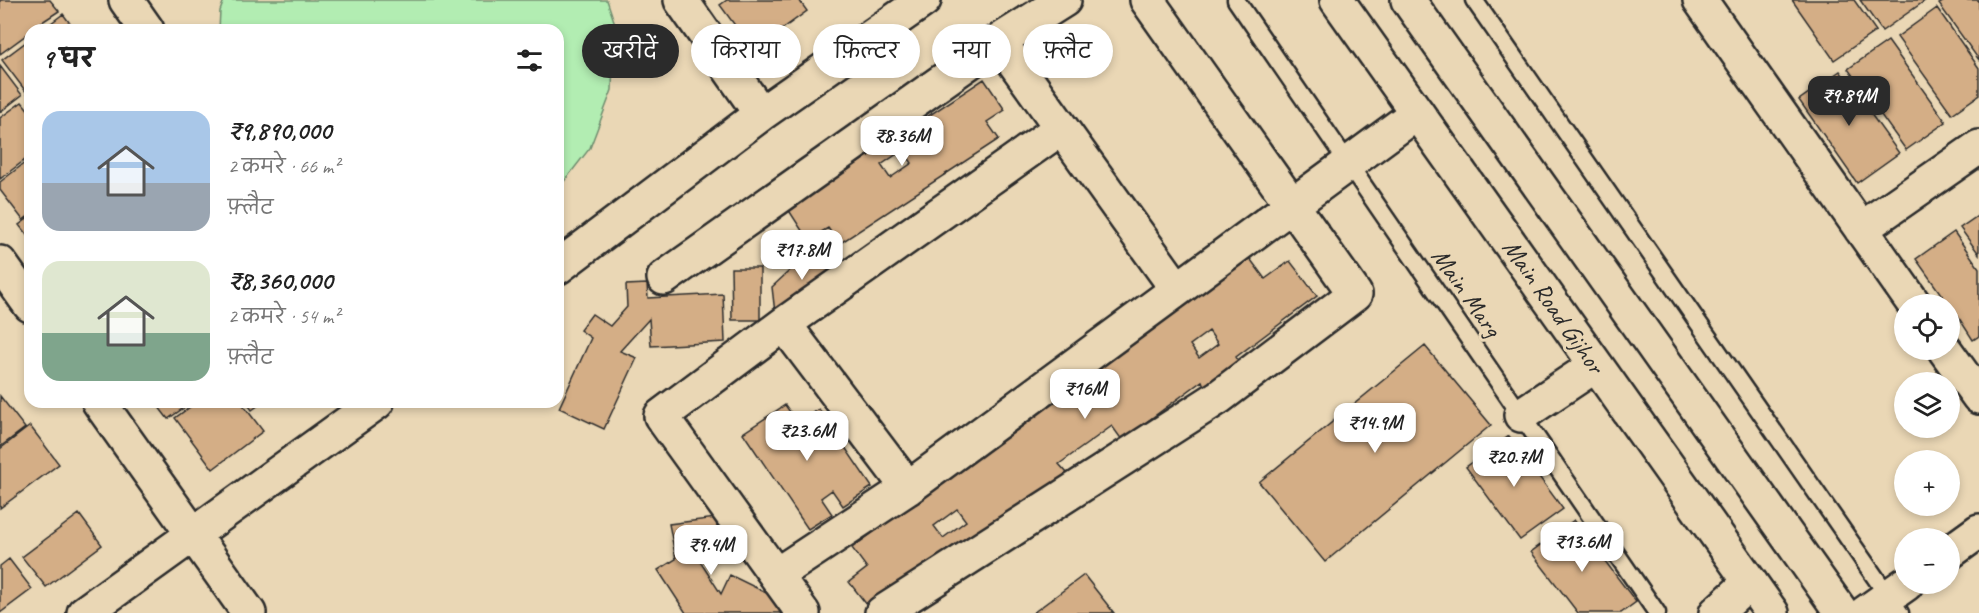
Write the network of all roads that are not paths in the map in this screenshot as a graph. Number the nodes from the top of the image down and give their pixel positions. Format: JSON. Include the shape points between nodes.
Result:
{"nodes":[{"id":1,"x":126,"y":0,"type":"edge"},
{"id":2,"x":681,"y":0,"type":"edge"},
{"id":3,"x":924,"y":0,"type":"edge"},
{"id":4,"x":1064,"y":0,"type":"edge"},
{"id":5,"x":1147,"y":0,"type":"edge"},
{"id":6,"x":1236,"y":0,"type":"edge"},
{"id":7,"x":1336,"y":0,"type":"edge"},
{"id":8,"x":1408,"y":0,"type":"edge"},
{"id":9,"x":1474,"y":0,"type":"edge"},
{"id":10,"x":1700,"y":0,"type":"edge"},
{"id":11,"x":143,"y":24,"type":"edge"},
{"id":12,"x":1011,"y":33,"type":"edge"},
{"id":13,"x":1011,"y":58,"type":"edge"},
{"id":14,"x":947,"y":78,"type":"edge"},
{"id":15,"x":1417,"y":113,"type":"junction"},
{"id":16,"x":761,"y":114,"type":"junction"},
{"id":17,"x":1061,"y":128,"type":"junction"},
{"id":18,"x":1979,"y":147,"type":"edge"},
{"id":19,"x":1348,"y":165,"type":"junction"},
{"id":20,"x":1292,"y":206,"type":"junction"},
{"id":21,"x":1861,"y":229,"type":"junction"},
{"id":22,"x":564,"y":262,"type":"edge"},
{"id":23,"x":0,"y":263,"type":"edge"},
{"id":24,"x":664,"y":278,"type":"dead end"},
{"id":25,"x":1177,"y":289,"type":"junction"},
{"id":26,"x":1907,"y":294,"type":"edge"},
{"id":27,"x":24,"y":297,"type":"edge"},
{"id":28,"x":784,"y":324,"type":"junction"},
{"id":29,"x":1952,"y":360,"type":"edge"},
{"id":30,"x":1596,"y":365,"type":"junction"},
{"id":31,"x":1979,"y":397,"type":"edge"},
{"id":32,"x":103,"y":408,"type":"edge"},
{"id":33,"x":369,"y":408,"type":"edge"},
{"id":34,"x":1521,"y":415,"type":"junction"},
{"id":35,"x":908,"y":488,"type":"junction"},
{"id":36,"x":1979,"y":531,"type":"edge"},
{"id":37,"x":192,"y":533,"type":"junction"},
{"id":38,"x":1960,"y":545,"type":"edge"},
{"id":39,"x":776,"y":575,"type":"junction"},
{"id":40,"x":1750,"y":582,"type":"junction"},
{"id":41,"x":1889,"y":602,"type":"edge"},
{"id":42,"x":84,"y":613,"type":"edge"},
{"id":43,"x":249,"y":613,"type":"edge"},
{"id":44,"x":803,"y":613,"type":"edge"},
{"id":45,"x":882,"y":613,"type":"edge"},
{"id":46,"x":1657,"y":613,"type":"edge"},
{"id":47,"x":1716,"y":613,"type":"edge"},
{"id":48,"x":1772,"y":613,"type":"edge"},
{"id":49,"x":1842,"y":613,"type":"edge"}],
"edges":[{"from":1,"to":11,"type":"street"},
{"from":2,"to":16,"type":"street"},
{"from":3,"to":16,"type":"street"},
{"from":4,"to":12,"type":"street"},
{"from":5,"to":20,"type":"street"},
{"from":6,"to":19,"type":"lane","name":"Main Marg"},
{"from":7,"to":15,"type":"street","name":"Main Road Gijhor"},
{"from":8,"to":49,"type":"street"},
{"from":9,"to":41,"type":"lane"},
{"from":10,"to":21,"type":"street"},
{"from":13,"to":17,"type":"street"},
{"from":14,"to":24,"type":"street"},
{"from":15,"to":19,"type":"street"},
{"from":15,"to":30,"type":"street","name":"Main Road Gijhor"},
{"from":16,"to":22,"type":"street"},
{"from":17,"to":25,"type":"street"},
{"from":17,"to":28,"type":"street"},
{"from":18,"to":21,"type":"street"},
{"from":19,"to":20,"type":"street"},
{"from":19,"to":34,"type":"lane","name":"Main Marg"},
{"from":20,"to":25,"type":"street"},
{"from":20,"to":45,"type":"street","via":[[1355,294],[1219,397]]},
{"from":21,"to":26,"type":"street"},
{"from":23,"to":27,"type":"street"},
{"from":25,"to":35,"type":"street"},
{"from":28,"to":35,"type":"street"},
{"from":28,"to":39,"type":"street","via":[[662,416]]},
{"from":29,"to":31,"type":"street"},
{"from":30,"to":34,"type":"street"},
{"from":30,"to":40,"type":"street","name":"Main Road Gijhor"},
{"from":32,"to":37,"type":"street"},
{"from":33,"to":37,"type":"street"},
{"from":34,"to":46,"type":"lane","name":"Main Marg"},
{"from":35,"to":39,"type":"street"},
{"from":36,"to":38,"type":"street"},
{"from":37,"to":42,"type":"street"},
{"from":37,"to":43,"type":"street"},
{"from":39,"to":44,"type":"street"},
{"from":40,"to":47,"type":"street"},
{"from":40,"to":48,"type":"street","name":"Main Road Gijhor"}]}
